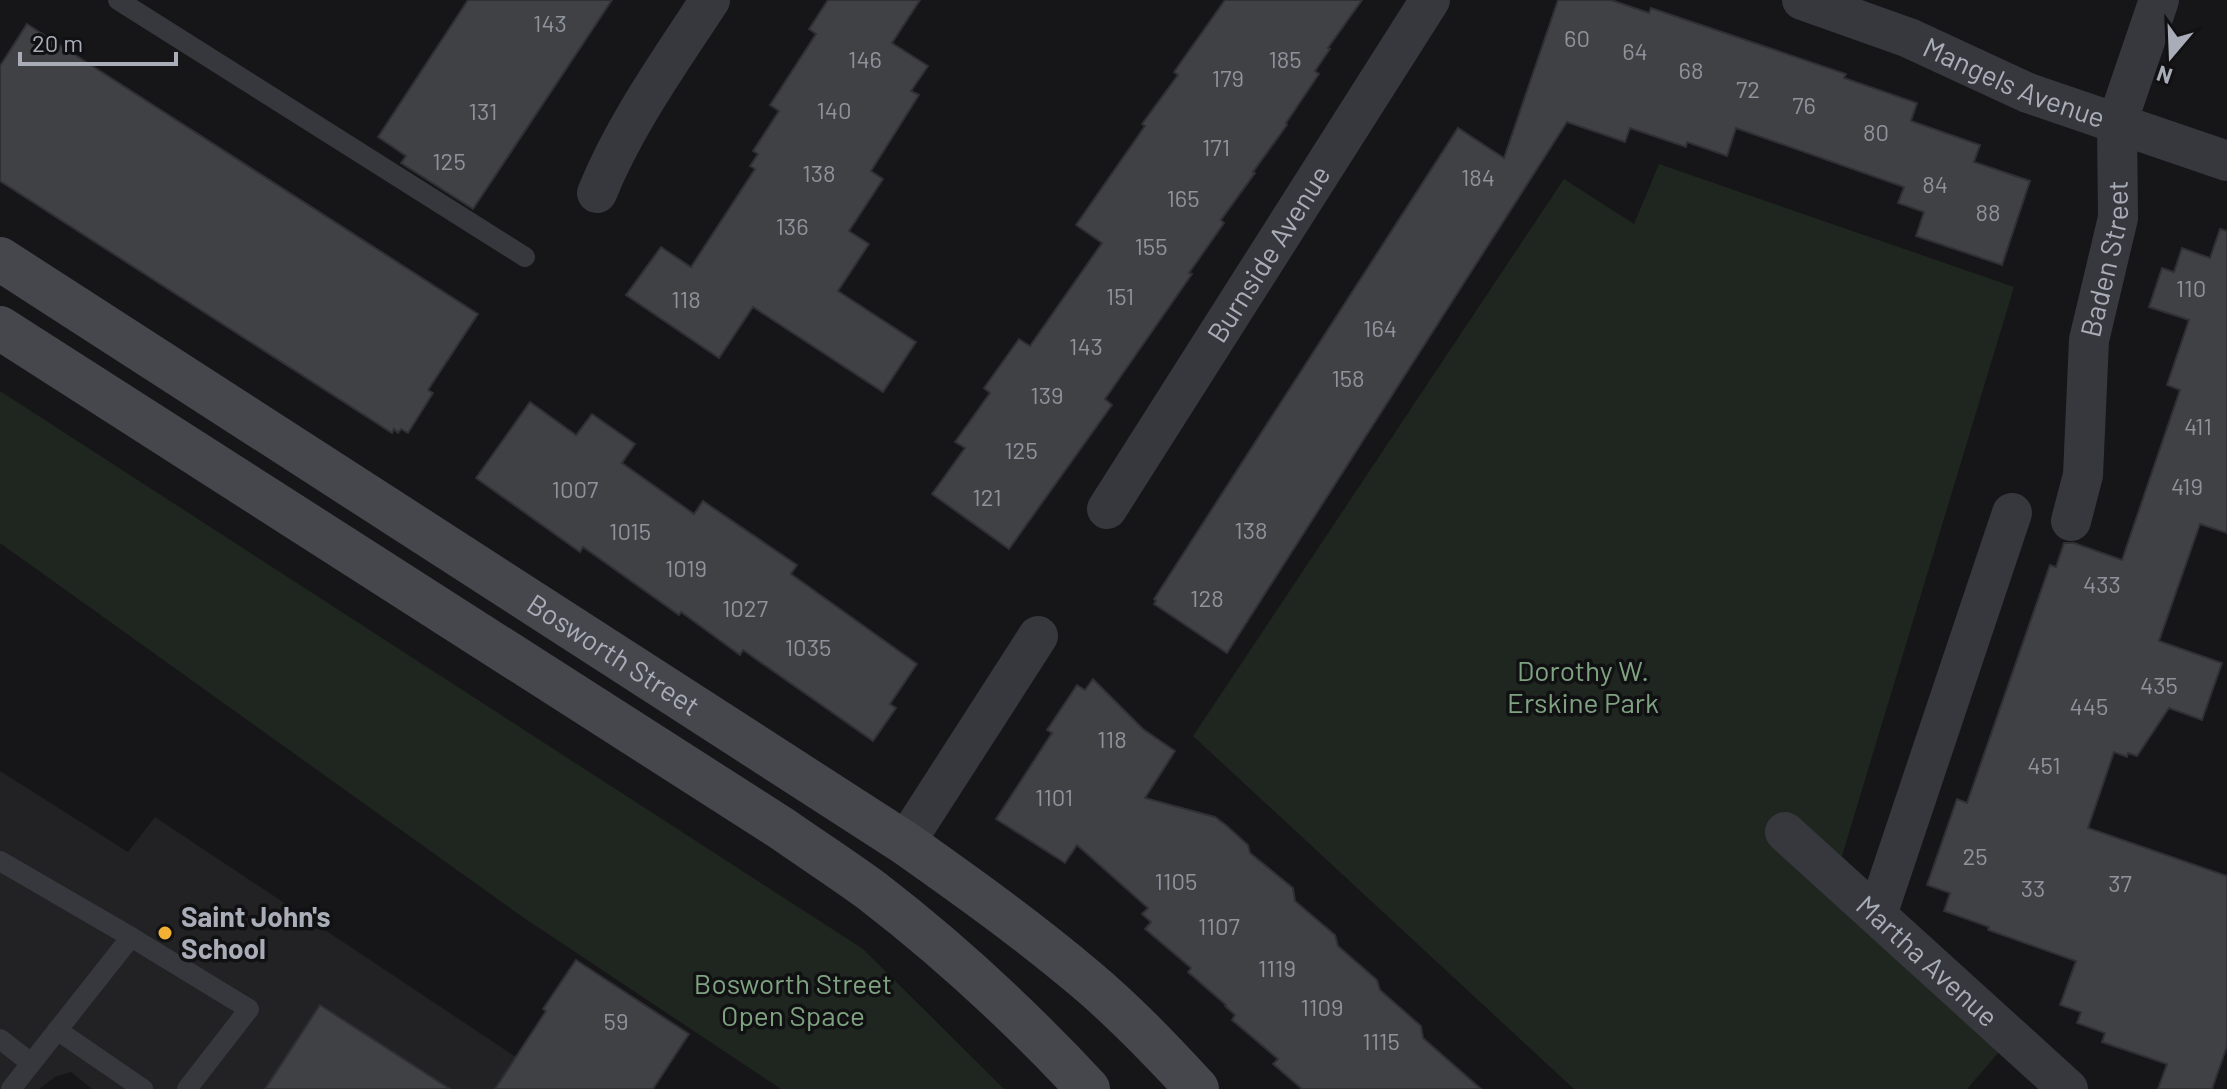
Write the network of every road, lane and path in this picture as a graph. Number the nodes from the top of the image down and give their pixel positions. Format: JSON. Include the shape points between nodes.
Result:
{"nodes":[{"id":1,"x":118,"y":0,"type":"edge"},
{"id":2,"x":710,"y":0,"type":"edge"},
{"id":3,"x":1430,"y":0,"type":"edge"},
{"id":4,"x":1802,"y":0,"type":"edge"},
{"id":5,"x":2159,"y":0,"type":"edge"},
{"id":6,"x":2117,"y":123,"type":"junction"},
{"id":7,"x":2227,"y":161,"type":"edge"},
{"id":8,"x":597,"y":193,"type":"dead end"},
{"id":9,"x":525,"y":257,"type":"dead end"},
{"id":10,"x":0,"y":259,"type":"edge"},
{"id":11,"x":0,"y":328,"type":"edge"},
{"id":12,"x":1107,"y":509,"type":"dead end"},
{"id":13,"x":2012,"y":513,"type":"dead end"},
{"id":14,"x":2071,"y":521,"type":"dead end"},
{"id":15,"x":1038,"y":636,"type":"dead end"},
{"id":16,"x":1785,"y":832,"type":"dead end"},
{"id":17,"x":905,"y":843,"type":"junction"},
{"id":18,"x":0,"y":861,"type":"edge"},
{"id":19,"x":1877,"y":915,"type":"junction"},
{"id":20,"x":131,"y":937,"type":"junction"},
{"id":21,"x":57,"y":1030,"type":"junction"},
{"id":22,"x":0,"y":1039,"type":"edge"},
{"id":23,"x":31,"y":1063,"type":"junction"},
{"id":24,"x":11,"y":1089,"type":"edge"},
{"id":25,"x":143,"y":1089,"type":"edge"},
{"id":26,"x":187,"y":1089,"type":"edge"},
{"id":27,"x":1088,"y":1089,"type":"edge"},
{"id":28,"x":1197,"y":1089,"type":"edge"},
{"id":29,"x":2068,"y":1089,"type":"edge"}],
"edges":[{"from":1,"to":9,"type":"lane"},
{"from":2,"to":8,"type":"street","via":[[628,127]]},
{"from":3,"to":12,"type":"street","name":"Burnside Avenue"},
{"from":4,"to":6,"type":"street","name":"Mangels Avenue","via":[[1909,38],[2028,93]]},
{"from":5,"to":6,"type":"street","name":"Baden Street"},
{"from":6,"to":7,"type":"street","name":"Mangels Avenue"},
{"from":6,"to":14,"type":"street","name":"Baden Street","via":[[2118,218],[2089,340],[2083,475]]},
{"from":10,"to":17,"type":"main road","name":"Bosworth Street"},
{"from":11,"to":27,"type":"main road","name":"Bosworth Street","via":[[781,828],[956,960]]},
{"from":13,"to":19,"type":"street"},
{"from":15,"to":17,"type":"street"},
{"from":16,"to":19,"type":"street","name":"Martha Avenue"},
{"from":17,"to":28,"type":"main road","name":"Bosworth Street","via":[[1085,978]]},
{"from":18,"to":20,"type":"lane"},
{"from":19,"to":29,"type":"street","name":"Martha Avenue"},
{"from":20,"to":21,"type":"lane"},
{"from":20,"to":26,"type":"lane","via":[[249,1009]]},
{"from":21,"to":23,"type":"lane"},
{"from":21,"to":25,"type":"lane"},
{"from":22,"to":23,"type":"lane"},
{"from":23,"to":24,"type":"lane"}]}
